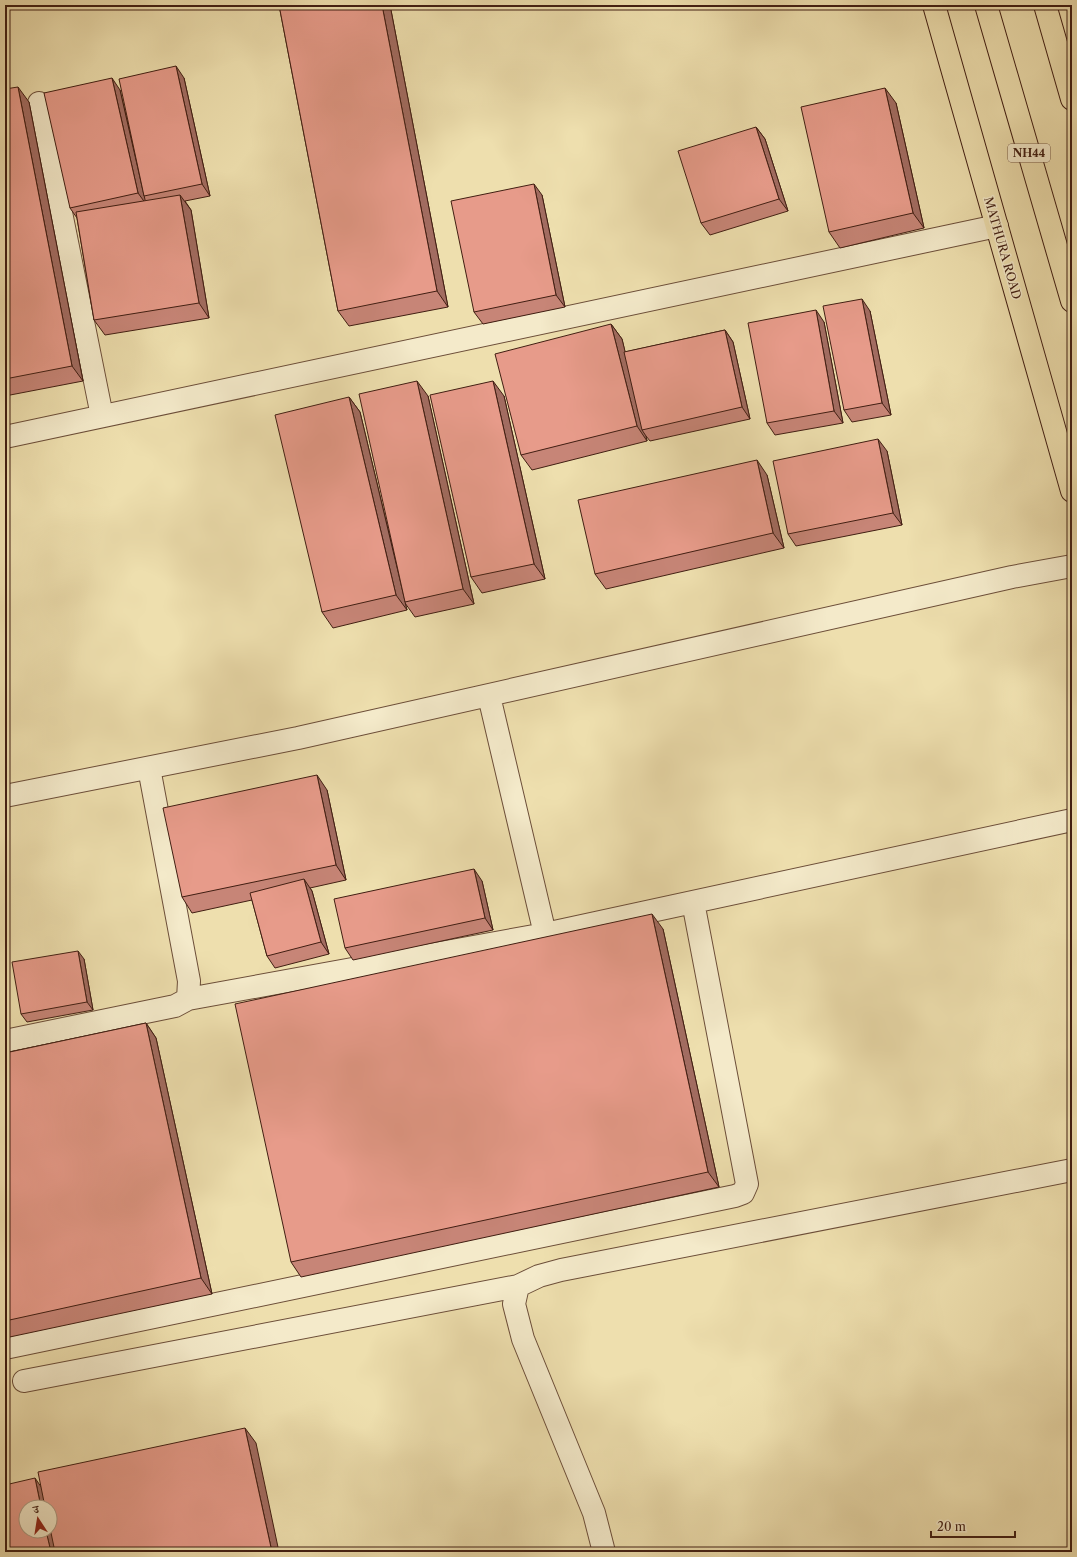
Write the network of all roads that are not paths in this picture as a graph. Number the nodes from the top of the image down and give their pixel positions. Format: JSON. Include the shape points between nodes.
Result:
{"nodes":[{"id":1,"x":934,"y":5,"type":"edge"},
{"id":2,"x":986,"y":5,"type":"edge"},
{"id":3,"x":1045,"y":5,"type":"edge"},
{"id":4,"x":1072,"y":99,"type":"edge"},
{"id":5,"x":40,"y":103,"type":"dead end"},
{"id":6,"x":997,"y":226,"type":"junction"},
{"id":7,"x":1072,"y":301,"type":"edge"},
{"id":8,"x":102,"y":416,"type":"junction"},
{"id":9,"x":5,"y":437,"type":"edge"},
{"id":10,"x":1072,"y":491,"type":"edge"},
{"id":11,"x":1072,"y":566,"type":"edge"},
{"id":12,"x":489,"y":696,"type":"junction"},
{"id":13,"x":149,"y":768,"type":"junction"},
{"id":14,"x":5,"y":796,"type":"edge"},
{"id":15,"x":1072,"y":820,"type":"edge"},
{"id":16,"x":692,"y":902,"type":"junction"},
{"id":17,"x":545,"y":934,"type":"junction"},
{"id":18,"x":188,"y":999,"type":"junction"},
{"id":19,"x":5,"y":1041,"type":"edge"},
{"id":20,"x":1072,"y":1170,"type":"edge"},
{"id":21,"x":518,"y":1286,"type":"junction"},
{"id":22,"x":5,"y":1348,"type":"edge"},
{"id":23,"x":24,"y":1381,"type":"dead end"},
{"id":24,"x":604,"y":1552,"type":"edge"}],
"edges":[{"from":1,"to":6,"type":"main road","name":"MATHURA ROAD"},
{"from":2,"to":7,"type":"main road","number":"NH44"},
{"from":3,"to":4,"type":"main road"},
{"from":5,"to":8,"type":"lane"},
{"from":6,"to":8,"type":"lane"},
{"from":6,"to":10,"type":"main road","name":"MATHURA ROAD"},
{"from":8,"to":9,"type":"lane"},
{"from":11,"to":12,"type":"lane","via":[[1012,577]]},
{"from":12,"to":13,"type":"lane"},
{"from":12,"to":17,"type":"lane"},
{"from":13,"to":14,"type":"lane"},
{"from":13,"to":18,"type":"lane","via":[[189,981]]},
{"from":15,"to":16,"type":"lane"},
{"from":16,"to":17,"type":"lane"},
{"from":16,"to":22,"type":"lane","via":[[747,1184],[743,1193]]},
{"from":17,"to":18,"type":"lane"},
{"from":18,"to":19,"type":"lane","via":[[175,1006]]},
{"from":20,"to":21,"type":"lane","via":[[561,1270],[539,1276]]},
{"from":21,"to":23,"type":"lane"},
{"from":21,"to":24,"type":"lane","via":[[514,1304],[523,1339],[594,1513]]}]}
